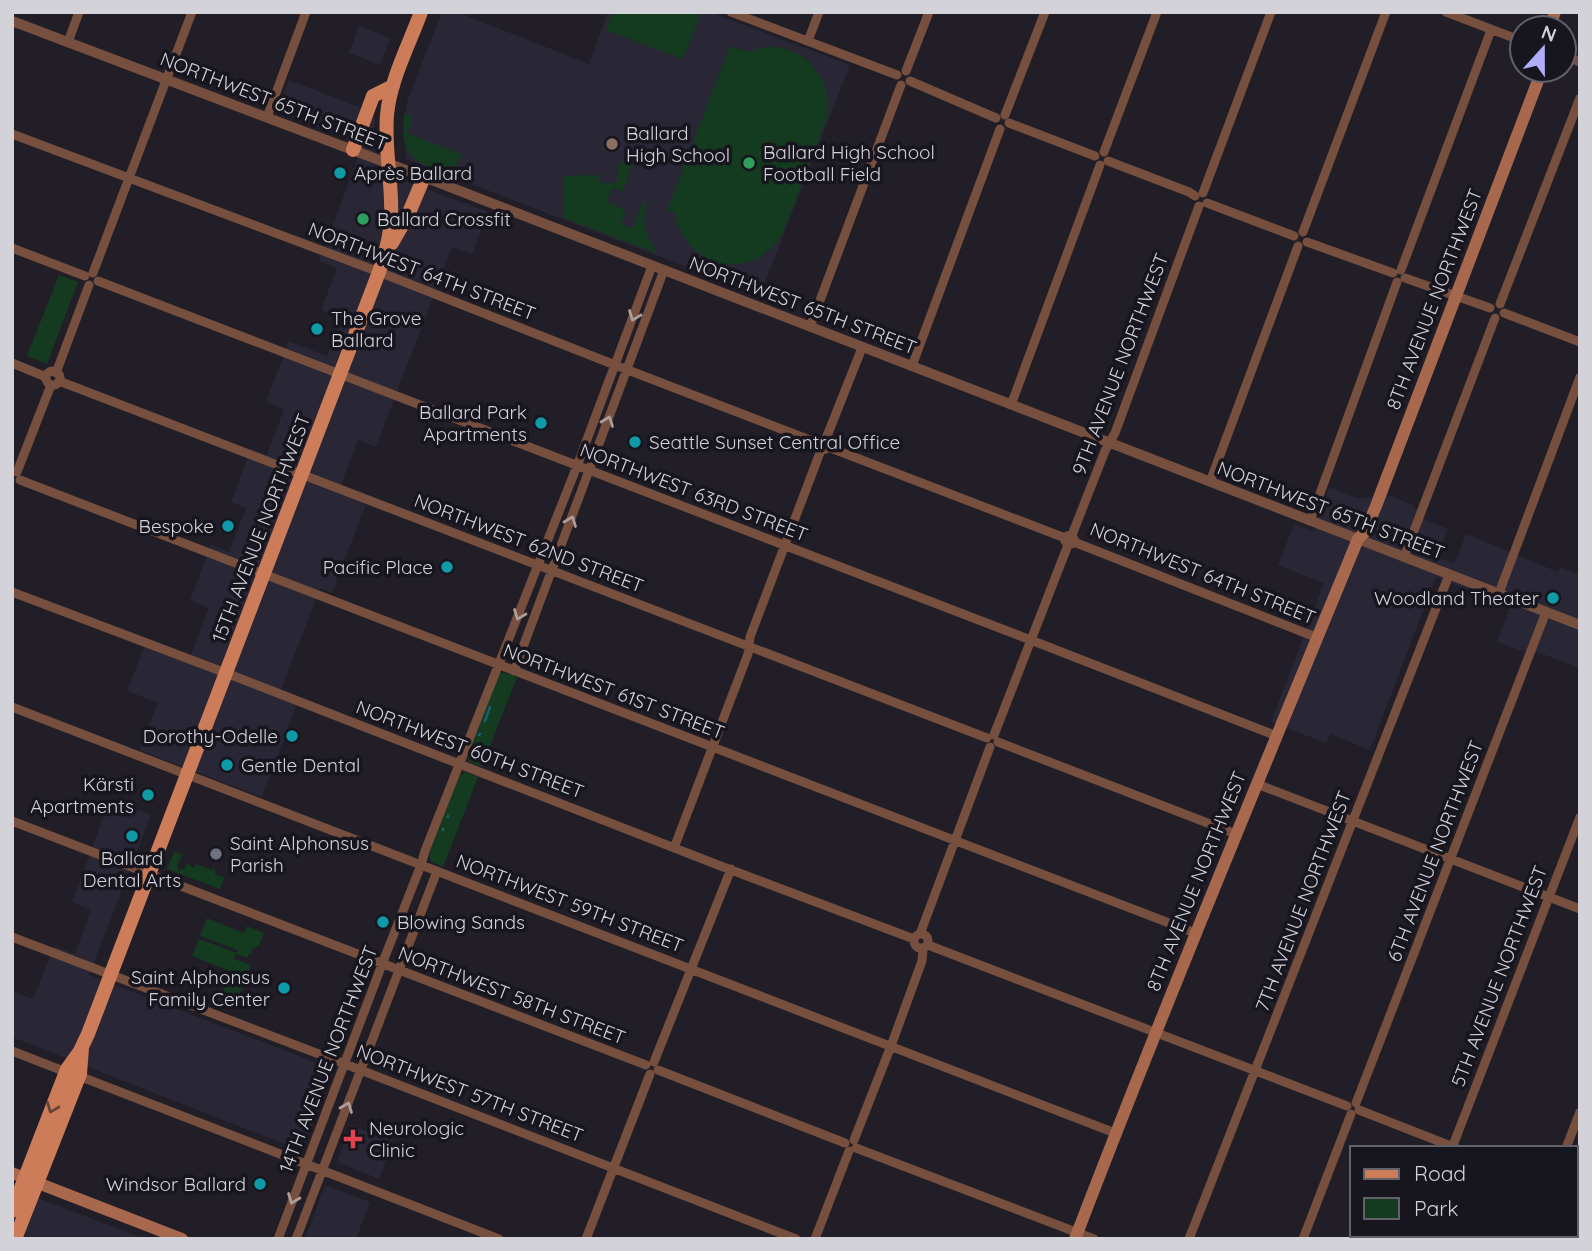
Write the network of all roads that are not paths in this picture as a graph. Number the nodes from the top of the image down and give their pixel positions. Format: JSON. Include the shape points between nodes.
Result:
{"nodes":[{"id":1,"x":79,"y":12,"type":"edge"},
{"id":2,"x":192,"y":12,"type":"edge"},
{"id":3,"x":306,"y":12,"type":"edge"},
{"id":4,"x":421,"y":12,"type":"edge"},
{"id":5,"x":731,"y":12,"type":"edge"},
{"id":6,"x":819,"y":12,"type":"edge"},
{"id":7,"x":929,"y":12,"type":"edge"},
{"id":8,"x":1045,"y":12,"type":"edge"},
{"id":9,"x":1157,"y":12,"type":"edge"},
{"id":10,"x":1272,"y":12,"type":"edge"},
{"id":11,"x":1386,"y":12,"type":"edge"},
{"id":12,"x":1446,"y":12,"type":"edge"},
{"id":13,"x":12,"y":21,"type":"edge"},
{"id":14,"x":1491,"y":30,"type":"junction"},
{"id":15,"x":1508,"y":36,"type":"edge"},
{"id":16,"x":808,"y":41,"type":"junction"},
{"id":17,"x":68,"y":42,"type":"junction"},
{"id":18,"x":904,"y":78,"type":"junction"},
{"id":19,"x":167,"y":79,"type":"junction"},
{"id":20,"x":1528,"y":84,"type":"edge"},
{"id":21,"x":1536,"y":84,"type":"edge"},
{"id":22,"x":393,"y":86,"type":"junction"},
{"id":23,"x":1580,"y":98,"type":"edge"},
{"id":24,"x":267,"y":117,"type":"junction"},
{"id":25,"x":1004,"y":119,"type":"junction"},
{"id":26,"x":12,"y":134,"type":"edge"},
{"id":27,"x":354,"y":150,"type":"junction"},
{"id":28,"x":1102,"y":159,"type":"junction"},
{"id":29,"x":388,"y":163,"type":"junction"},
{"id":30,"x":424,"y":177,"type":"junction"},
{"id":31,"x":130,"y":180,"type":"junction"},
{"id":32,"x":1199,"y":194,"type":"junction"},
{"id":33,"x":1203,"y":204,"type":"junction"},
{"id":34,"x":1300,"y":239,"type":"junction"},
{"id":35,"x":12,"y":248,"type":"edge"},
{"id":36,"x":381,"y":266,"type":"junction"},
{"id":37,"x":653,"y":266,"type":"junction"},
{"id":38,"x":664,"y":270,"type":"junction"},
{"id":39,"x":1399,"y":276,"type":"junction"},
{"id":40,"x":91,"y":279,"type":"junction"},
{"id":41,"x":1452,"y":295,"type":"junction"},
{"id":42,"x":1498,"y":309,"type":"junction"},
{"id":43,"x":810,"y":327,"type":"junction"},
{"id":44,"x":1580,"y":342,"type":"edge"},
{"id":45,"x":862,"y":348,"type":"junction"},
{"id":46,"x":12,"y":363,"type":"edge"},
{"id":47,"x":615,"y":365,"type":"junction"},
{"id":48,"x":912,"y":366,"type":"junction"},
{"id":49,"x":628,"y":370,"type":"junction"},
{"id":50,"x":341,"y":373,"type":"junction"},
{"id":51,"x":1580,"y":376,"type":"edge"},
{"id":52,"x":53,"y":379,"type":"junction"},
{"id":53,"x":1011,"y":405,"type":"junction"},
{"id":54,"x":1110,"y":442,"type":"junction"},
{"id":55,"x":823,"y":445,"type":"junction"},
{"id":56,"x":577,"y":466,"type":"junction"},
{"id":57,"x":589,"y":471,"type":"junction"},
{"id":58,"x":302,"y":474,"type":"junction"},
{"id":59,"x":14,"y":479,"type":"edge"},
{"id":60,"x":1210,"y":482,"type":"junction"},
{"id":61,"x":1310,"y":520,"type":"junction"},
{"id":62,"x":1070,"y":540,"type":"junction"},
{"id":63,"x":1358,"y":540,"type":"junction"},
{"id":64,"x":785,"y":545,"type":"junction"},
{"id":65,"x":1404,"y":558,"type":"junction"},
{"id":66,"x":538,"y":565,"type":"junction"},
{"id":67,"x":552,"y":571,"type":"junction"},
{"id":68,"x":264,"y":574,"type":"junction"},
{"id":69,"x":1449,"y":575,"type":"junction"},
{"id":70,"x":12,"y":592,"type":"edge"},
{"id":71,"x":1499,"y":593,"type":"junction"},
{"id":72,"x":1546,"y":612,"type":"junction"},
{"id":73,"x":1580,"y":625,"type":"edge"},
{"id":74,"x":1318,"y":638,"type":"junction"},
{"id":75,"x":1032,"y":640,"type":"junction"},
{"id":76,"x":749,"y":647,"type":"junction"},
{"id":77,"x":499,"y":665,"type":"junction"},
{"id":78,"x":514,"y":671,"type":"junction"},
{"id":79,"x":226,"y":673,"type":"junction"},
{"id":80,"x":12,"y":707,"type":"edge"},
{"id":81,"x":1277,"y":736,"type":"junction"},
{"id":82,"x":992,"y":741,"type":"junction"},
{"id":83,"x":713,"y":748,"type":"junction"},
{"id":84,"x":460,"y":764,"type":"junction"},
{"id":85,"x":188,"y":774,"type":"junction"},
{"id":86,"x":1257,"y":784,"type":"junction"},
{"id":87,"x":1580,"y":817,"type":"edge"},
{"id":88,"x":12,"y":821,"type":"edge"},
{"id":89,"x":1353,"y":821,"type":"junction"},
{"id":90,"x":1236,"y":834,"type":"junction"},
{"id":91,"x":956,"y":841,"type":"junction"},
{"id":92,"x":674,"y":848,"type":"junction"},
{"id":93,"x":1450,"y":859,"type":"junction"},
{"id":94,"x":421,"y":864,"type":"junction"},
{"id":95,"x":731,"y":869,"type":"junction"},
{"id":96,"x":437,"y":871,"type":"junction"},
{"id":97,"x":150,"y":874,"type":"junction"},
{"id":98,"x":1549,"y":897,"type":"junction"},
{"id":99,"x":1580,"y":909,"type":"edge"},
{"id":100,"x":1195,"y":933,"type":"junction"},
{"id":101,"x":917,"y":936,"type":"junction"},
{"id":102,"x":12,"y":937,"type":"edge"},
{"id":103,"x":925,"y":947,"type":"junction"},
{"id":104,"x":382,"y":964,"type":"junction"},
{"id":105,"x":692,"y":969,"type":"junction"},
{"id":106,"x":398,"y":970,"type":"junction"},
{"id":107,"x":110,"y":975,"type":"junction"},
{"id":108,"x":1155,"y":1032,"type":"junction"},
{"id":109,"x":891,"y":1046,"type":"junction"},
{"id":110,"x":12,"y":1051,"type":"edge"},
{"id":111,"x":345,"y":1064,"type":"junction"},
{"id":112,"x":652,"y":1068,"type":"junction"},
{"id":113,"x":360,"y":1070,"type":"junction"},
{"id":114,"x":1255,"y":1072,"type":"junction"},
{"id":115,"x":72,"y":1074,"type":"junction"},
{"id":116,"x":1353,"y":1108,"type":"junction"},
{"id":117,"x":1580,"y":1112,"type":"edge"},
{"id":118,"x":1115,"y":1133,"type":"junction"},
{"id":119,"x":851,"y":1145,"type":"junction"},
{"id":120,"x":1450,"y":1146,"type":"edge"},
{"id":121,"x":1453,"y":1146,"type":"edge"},
{"id":122,"x":1567,"y":1146,"type":"edge"},
{"id":123,"x":306,"y":1165,"type":"junction"},
{"id":124,"x":613,"y":1168,"type":"junction"},
{"id":125,"x":323,"y":1171,"type":"junction"},
{"id":126,"x":25,"y":1178,"type":"edge"},
{"id":127,"x":12,"y":1211,"type":"edge"},
{"id":128,"x":1076,"y":1236,"type":"edge"},
{"id":129,"x":15,"y":1239,"type":"edge"},
{"id":130,"x":182,"y":1239,"type":"edge"},
{"id":131,"x":278,"y":1239,"type":"edge"},
{"id":132,"x":296,"y":1239,"type":"edge"},
{"id":133,"x":499,"y":1239,"type":"edge"},
{"id":134,"x":586,"y":1239,"type":"edge"},
{"id":135,"x":796,"y":1239,"type":"edge"},
{"id":136,"x":814,"y":1239,"type":"edge"},
{"id":137,"x":1094,"y":1239,"type":"edge"},
{"id":138,"x":1189,"y":1239,"type":"edge"},
{"id":139,"x":1303,"y":1239,"type":"edge"}],
"edges":[{"from":1,"to":17,"type":"street"},
{"from":2,"to":19,"type":"street"},
{"from":3,"to":24,"type":"street"},
{"from":4,"to":22,"type":"main road","name":"15TH AVENUE NORTHWEST"},
{"from":5,"to":16,"type":"street"},
{"from":6,"to":16,"type":"street"},
{"from":7,"to":18,"type":"street"},
{"from":8,"to":25,"type":"street"},
{"from":9,"to":28,"type":"street"},
{"from":10,"to":32,"type":"street"},
{"from":11,"to":34,"type":"street"},
{"from":12,"to":14,"type":"street"},
{"from":13,"to":17,"type":"street","name":"NORTHWEST 65TH STREET"},
{"from":14,"to":15,"type":"street"},
{"from":14,"to":39,"type":"street"},
{"from":16,"to":18,"type":"street"},
{"from":17,"to":19,"type":"street","name":"NORTHWEST 65TH STREET"},
{"from":18,"to":25,"type":"street"},
{"from":18,"to":43,"type":"street"},
{"from":19,"to":24,"type":"street","name":"NORTHWEST 65TH STREET"},
{"from":19,"to":31,"type":"street"},
{"from":20,"to":41,"type":"main road","name":"8TH AVENUE NORTHWEST"},
{"from":21,"to":41,"type":"main road","name":"8TH AVENUE NORTHWEST"},
{"from":22,"to":27,"type":"main road","via":[[373,96]]},
{"from":22,"to":29,"type":"main road","name":"15TH AVENUE NORTHWEST","via":[[387,114]]},
{"from":23,"to":42,"type":"street"},
{"from":24,"to":27,"type":"street","name":"NORTHWEST 65TH STREET"},
{"from":25,"to":28,"type":"street"},
{"from":25,"to":48,"type":"street","via":[[995,124],[1000,129]]},
{"from":26,"to":31,"type":"street","name":"NORTHWEST 64TH STREET"},
{"from":27,"to":29,"type":"street","name":"NORTHWEST 65TH STREET"},
{"from":28,"to":32,"type":"street"},
{"from":28,"to":53,"type":"street"},
{"from":29,"to":30,"type":"street","name":"NORTHWEST 65TH STREET"},
{"from":29,"to":36,"type":"main road","name":"15TH AVENUE NORTHWEST","via":[[391,217]]},
{"from":30,"to":36,"type":"main road"},
{"from":30,"to":37,"type":"street","name":"NORTHWEST 65TH STREET"},
{"from":31,"to":36,"type":"street","name":"NORTHWEST 64TH STREET"},
{"from":31,"to":40,"type":"street"},
{"from":32,"to":33,"type":"street","via":[[1208,198]]},
{"from":33,"to":34,"type":"street"},
{"from":33,"to":54,"type":"street","name":"9TH AVENUE NORTHWEST"},
{"from":34,"to":39,"type":"street"},
{"from":34,"to":60,"type":"street"},
{"from":35,"to":40,"type":"street","name":"NORTHWEST 63RD STREET"},
{"from":36,"to":47,"type":"street","name":"NORTHWEST 64TH STREET"},
{"from":36,"to":50,"type":"main road","name":"15TH AVENUE NORTHWEST"},
{"from":37,"to":38,"type":"street","name":"NORTHWEST 65TH STREET"},
{"from":37,"to":47,"type":"street","name":"14TH AVENUE NORTHWEST","one_way":true},
{"from":38,"to":43,"type":"street","name":"NORTHWEST 65TH STREET"},
{"from":38,"to":49,"type":"street"},
{"from":39,"to":41,"type":"street"},
{"from":39,"to":61,"type":"street"},
{"from":40,"to":50,"type":"street","name":"NORTHWEST 63RD STREET"},
{"from":40,"to":52,"type":"street"},
{"from":41,"to":42,"type":"street"},
{"from":41,"to":63,"type":"main road","name":"8TH AVENUE NORTHWEST","via":[[1376,506]]},
{"from":42,"to":44,"type":"street"},
{"from":42,"to":65,"type":"street","via":[[1490,313],[1495,318]]},
{"from":43,"to":45,"type":"street","name":"NORTHWEST 65TH STREET"},
{"from":45,"to":48,"type":"street","name":"NORTHWEST 65TH STREET"},
{"from":45,"to":55,"type":"street"},
{"from":46,"to":52,"type":"street","name":"NORTHWEST 62ND STREET"},
{"from":47,"to":49,"type":"street","name":"NORTHWEST 64TH STREET"},
{"from":47,"to":56,"type":"street","name":"14TH AVENUE NORTHWEST"},
{"from":48,"to":53,"type":"street","name":"NORTHWEST 65TH STREET"},
{"from":49,"to":55,"type":"street","name":"NORTHWEST 64TH STREET"},
{"from":57,"to":49,"type":"street","one_way":true},
{"from":50,"to":56,"type":"street","name":"NORTHWEST 63RD STREET"},
{"from":50,"to":58,"type":"main road","name":"15TH AVENUE NORTHWEST"},
{"from":51,"to":71,"type":"street"},
{"from":52,"to":58,"type":"street","name":"NORTHWEST 62ND STREET"},
{"from":52,"to":59,"type":"street"},
{"from":53,"to":54,"type":"street","name":"NORTHWEST 65TH STREET"},
{"from":54,"to":60,"type":"street","name":"NORTHWEST 65TH STREET"},
{"from":54,"to":62,"type":"street","name":"9TH AVENUE NORTHWEST"},
{"from":55,"to":62,"type":"street","name":"NORTHWEST 64TH STREET"},
{"from":55,"to":64,"type":"street"},
{"from":56,"to":57,"type":"street","name":"NORTHWEST 63RD STREET"},
{"from":56,"to":66,"type":"street","name":"14TH AVENUE NORTHWEST"},
{"from":57,"to":64,"type":"street","name":"NORTHWEST 63RD STREET"},
{"from":67,"to":57,"type":"street","one_way":true},
{"from":58,"to":66,"type":"street","name":"NORTHWEST 62ND STREET"},
{"from":58,"to":68,"type":"main road","name":"15TH AVENUE NORTHWEST"},
{"from":59,"to":68,"type":"street","name":"NORTHWEST 61ST STREET"},
{"from":60,"to":61,"type":"street","name":"NORTHWEST 65TH STREET"},
{"from":61,"to":63,"type":"street","name":"NORTHWEST 65TH STREET"},
{"from":62,"to":74,"type":"street","name":"NORTHWEST 64TH STREET"},
{"from":62,"to":75,"type":"street","name":"9TH AVENUE NORTHWEST"},
{"from":63,"to":65,"type":"street","name":"NORTHWEST 65TH STREET"},
{"from":63,"to":74,"type":"main road","name":"8TH AVENUE NORTHWEST"},
{"from":64,"to":75,"type":"street","name":"NORTHWEST 63RD STREET"},
{"from":64,"to":76,"type":"street"},
{"from":65,"to":69,"type":"street","name":"NORTHWEST 65TH STREET"},
{"from":66,"to":67,"type":"street","name":"NORTHWEST 62ND STREET"},
{"from":66,"to":77,"type":"street","name":"14TH AVENUE NORTHWEST","one_way":true},
{"from":67,"to":76,"type":"street","name":"NORTHWEST 62ND STREET"},
{"from":67,"to":78,"type":"street"},
{"from":68,"to":77,"type":"street","name":"NORTHWEST 61ST STREET"},
{"from":68,"to":79,"type":"main road","name":"15TH AVENUE NORTHWEST"},
{"from":69,"to":71,"type":"street","name":"NORTHWEST 65TH STREET"},
{"from":69,"to":89,"type":"street","name":"7TH AVENUE NORTHWEST"},
{"from":70,"to":79,"type":"street","name":"NORTHWEST 60TH STREET"},
{"from":71,"to":72,"type":"street","name":"NORTHWEST 65TH STREET"},
{"from":72,"to":73,"type":"street","name":"NORTHWEST 65TH STREET"},
{"from":72,"to":93,"type":"street","name":"6TH AVENUE NORTHWEST"},
{"from":74,"to":81,"type":"main road","name":"8TH AVENUE NORTHWEST"},
{"from":75,"to":81,"type":"street","name":"NORTHWEST 63RD STREET"},
{"from":75,"to":82,"type":"street","name":"9TH AVENUE NORTHWEST"},
{"from":76,"to":82,"type":"street","name":"NORTHWEST 62ND STREET"},
{"from":76,"to":83,"type":"street"},
{"from":77,"to":78,"type":"street","name":"NORTHWEST 61ST STREET"},
{"from":77,"to":84,"type":"street","name":"14TH AVENUE NORTHWEST"},
{"from":78,"to":83,"type":"street","name":"NORTHWEST 61ST STREET"},
{"from":79,"to":84,"type":"street","name":"NORTHWEST 60TH STREET"},
{"from":79,"to":85,"type":"main road","name":"15TH AVENUE NORTHWEST"},
{"from":80,"to":85,"type":"street","name":"NORTHWEST 59TH STREET"},
{"from":81,"to":86,"type":"main road","name":"8TH AVENUE NORTHWEST"},
{"from":82,"to":90,"type":"street","name":"NORTHWEST 62ND STREET"},
{"from":82,"to":91,"type":"street","name":"9TH AVENUE NORTHWEST"},
{"from":83,"to":91,"type":"street","name":"NORTHWEST 61ST STREET"},
{"from":83,"to":92,"type":"street"},
{"from":84,"to":92,"type":"street","name":"NORTHWEST 60TH STREET"},
{"from":84,"to":94,"type":"street","name":"14TH AVENUE NORTHWEST"},
{"from":85,"to":94,"type":"street","name":"NORTHWEST 59TH STREET"},
{"from":85,"to":97,"type":"main road","name":"15TH AVENUE NORTHWEST"},
{"from":86,"to":89,"type":"street"},
{"from":86,"to":90,"type":"main road","name":"8TH AVENUE NORTHWEST"},
{"from":87,"to":98,"type":"street","name":"5TH AVENUE NORTHWEST"},
{"from":88,"to":97,"type":"street","name":"NORTHWEST 58TH STREET"},
{"from":89,"to":93,"type":"street"},
{"from":89,"to":114,"type":"street","name":"7TH AVENUE NORTHWEST"},
{"from":90,"to":100,"type":"main road","name":"8TH AVENUE NORTHWEST"},
{"from":91,"to":100,"type":"street","name":"NORTHWEST 61ST STREET"},
{"from":91,"to":101,"type":"street","name":"9TH AVENUE NORTHWEST"},
{"from":92,"to":95,"type":"street","name":"NORTHWEST 60TH STREET"},
{"from":93,"to":98,"type":"street"},
{"from":93,"to":116,"type":"street","name":"6TH AVENUE NORTHWEST"},
{"from":94,"to":96,"type":"street","name":"NORTHWEST 59TH STREET"},
{"from":94,"to":104,"type":"street","name":"14TH AVENUE NORTHWEST"},
{"from":95,"to":101,"type":"street","name":"NORTHWEST 60TH STREET"},
{"from":95,"to":105,"type":"street"},
{"from":96,"to":105,"type":"street","name":"NORTHWEST 59TH STREET"},
{"from":96,"to":106,"type":"street","name":"14TH AVENUE NORTHWEST"},
{"from":97,"to":104,"type":"street","name":"NORTHWEST 58TH STREET"},
{"from":97,"to":107,"type":"main road","name":"15TH AVENUE NORTHWEST"},
{"from":98,"to":99,"type":"street"},
{"from":98,"to":121,"type":"street","name":"5TH AVENUE NORTHWEST"},
{"from":100,"to":108,"type":"main road","name":"8TH AVENUE NORTHWEST"},
{"from":101,"to":103,"type":"street","via":[[926,938]]},
{"from":102,"to":107,"type":"street","name":"NORTHWEST 57TH STREET"},
{"from":103,"to":108,"type":"street"},
{"from":103,"to":109,"type":"street"},
{"from":104,"to":106,"type":"street","name":"NORTHWEST 58TH STREET"},
{"from":104,"to":111,"type":"street","name":"14TH AVENUE NORTHWEST"},
{"from":105,"to":109,"type":"street","name":"NORTHWEST 59TH STREET"},
{"from":105,"to":112,"type":"street"},
{"from":106,"to":112,"type":"street","name":"NORTHWEST 58TH STREET"},
{"from":106,"to":113,"type":"street","name":"14TH AVENUE NORTHWEST"},
{"from":107,"to":111,"type":"street","name":"NORTHWEST 57TH STREET"},
{"from":107,"to":115,"type":"main road","name":"15TH AVENUE NORTHWEST","via":[[82,1048],[70,1063]]},
{"from":108,"to":114,"type":"street"},
{"from":108,"to":118,"type":"main road","name":"8TH AVENUE NORTHWEST"},
{"from":109,"to":118,"type":"street","name":"NORTHWEST 59TH STREET"},
{"from":109,"to":119,"type":"street"},
{"from":110,"to":115,"type":"street"},
{"from":111,"to":113,"type":"street","name":"NORTHWEST 57TH STREET"},
{"from":111,"to":123,"type":"street","name":"14TH AVENUE NORTHWEST"},
{"from":112,"to":119,"type":"street","name":"NORTHWEST 58TH STREET"},
{"from":112,"to":124,"type":"street"},
{"from":113,"to":124,"type":"street","name":"NORTHWEST 57TH STREET"},
{"from":125,"to":113,"type":"street","name":"14TH AVENUE NORTHWEST","one_way":true},
{"from":114,"to":116,"type":"street"},
{"from":114,"to":138,"type":"street","name":"7TH AVENUE NORTHWEST"},
{"from":115,"to":123,"type":"street"},
{"from":115,"to":126,"type":"main road","name":"15TH AVENUE NORTHWEST"},
{"from":116,"to":120,"type":"street"},
{"from":116,"to":139,"type":"street","name":"6TH AVENUE NORTHWEST"},
{"from":117,"to":122,"type":"street"},
{"from":118,"to":128,"type":"main road","name":"8TH AVENUE NORTHWEST"},
{"from":119,"to":128,"type":"street","name":"NORTHWEST 58TH STREET"},
{"from":119,"to":136,"type":"street"},
{"from":123,"to":125,"type":"street"},
{"from":123,"to":131,"type":"street","name":"14TH AVENUE NORTHWEST","one_way":true},
{"from":124,"to":134,"type":"street"},
{"from":124,"to":135,"type":"street","name":"NORTHWEST 57TH STREET"},
{"from":125,"to":132,"type":"street","name":"14TH AVENUE NORTHWEST"},
{"from":125,"to":133,"type":"street"},
{"from":126,"to":127,"type":"main road","name":"15TH AVENUE NORTHWEST"},
{"from":126,"to":129,"type":"main road","name":"15TH AVENUE NORTHWEST"},
{"from":126,"to":130,"type":"main road"},
{"from":128,"to":137,"type":"street","name":"NORTHWEST 58TH STREET"}]}
